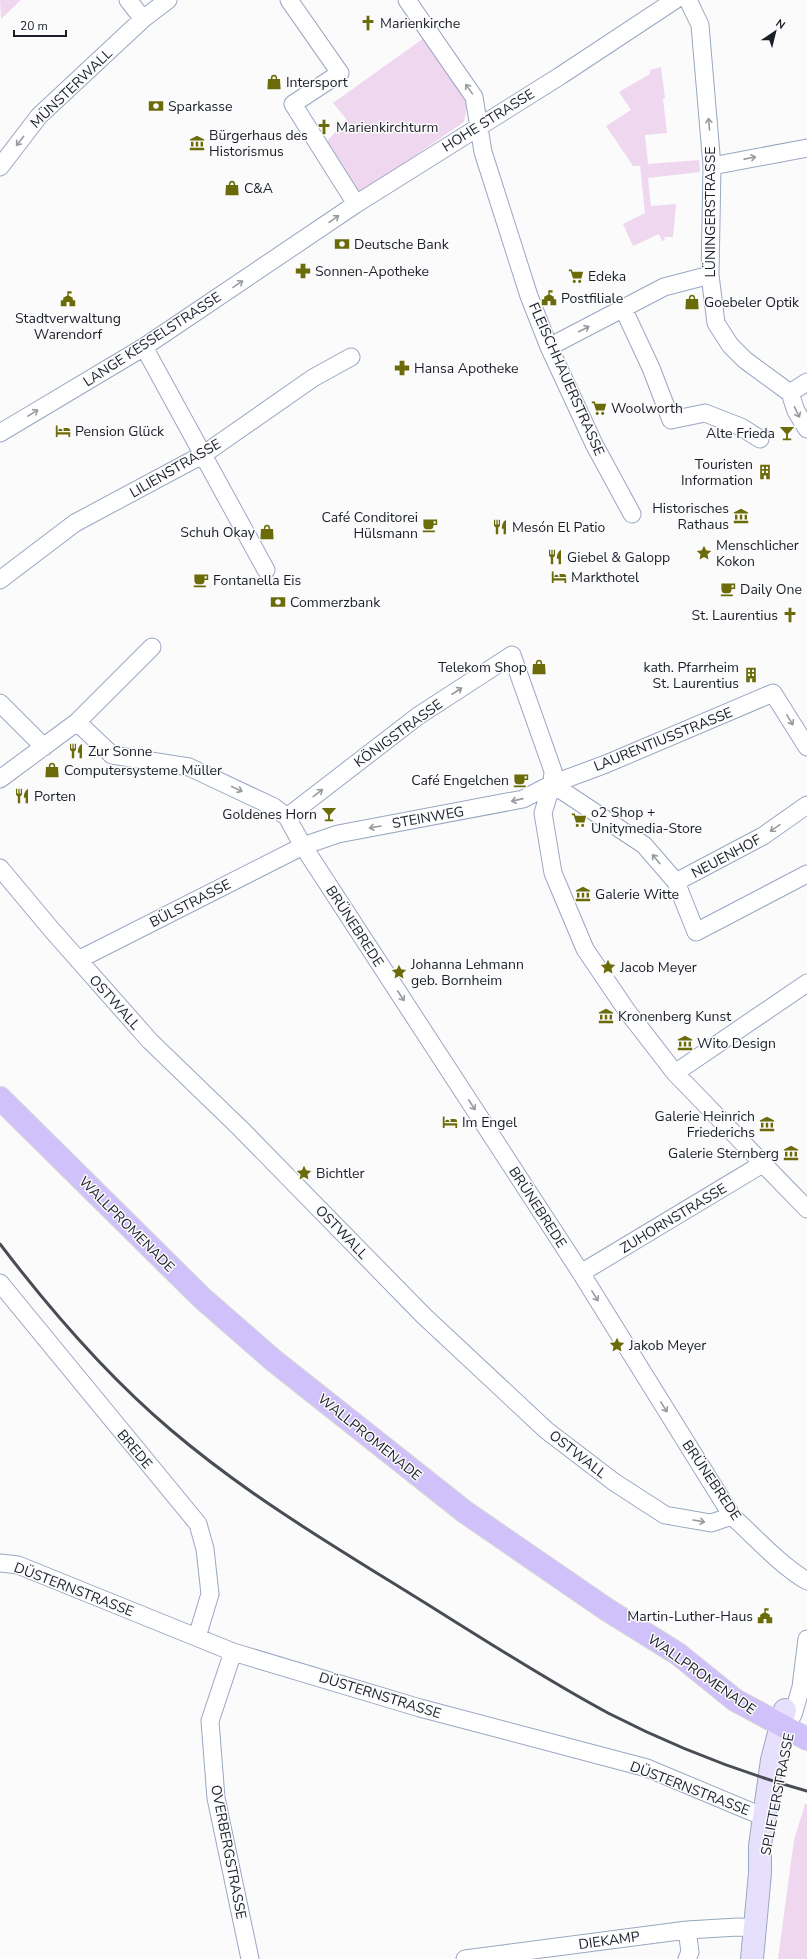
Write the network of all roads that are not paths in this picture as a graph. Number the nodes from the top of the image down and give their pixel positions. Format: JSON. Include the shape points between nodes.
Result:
{"nodes":[{"id":1,"x":128,"y":0,"type":"edge"},
{"id":2,"x":168,"y":0,"type":"edge"},
{"id":3,"x":289,"y":0,"type":"edge"},
{"id":4,"x":407,"y":0,"type":"edge"},
{"id":5,"x":675,"y":0,"type":"edge"},
{"id":6,"x":688,"y":0,"type":"edge"},
{"id":7,"x":143,"y":19,"type":"junction"},
{"id":8,"x":479,"y":126,"type":"junction"},
{"id":9,"x":807,"y":148,"type":"edge"},
{"id":10,"x":712,"y":166,"type":"junction"},
{"id":11,"x":0,"y":167,"type":"edge"},
{"id":12,"x":356,"y":204,"type":"junction"},
{"id":13,"x":302,"y":241,"type":"joint"},
{"id":14,"x":710,"y":275,"type":"junction"},
{"id":15,"x":623,"y":308,"type":"junction"},
{"id":16,"x":549,"y":346,"type":"junction"},
{"id":17,"x":144,"y":347,"type":"junction"},
{"id":18,"x":351,"y":357,"type":"dead end"},
{"id":19,"x":807,"y":382,"type":"edge"},
{"id":20,"x":790,"y":393,"type":"junction"},
{"id":21,"x":807,"y":429,"type":"edge"},
{"id":22,"x":0,"y":433,"type":"edge"},
{"id":23,"x":760,"y":439,"type":"dead end"},
{"id":24,"x":204,"y":454,"type":"junction"},
{"id":25,"x":632,"y":514,"type":"dead end"},
{"id":26,"x":266,"y":570,"type":"dead end"},
{"id":27,"x":0,"y":580,"type":"edge"},
{"id":28,"x":152,"y":647,"type":"dead end"},
{"id":29,"x":0,"y":703,"type":"edge"},
{"id":30,"x":77,"y":722,"type":"junction"},
{"id":31,"x":44,"y":747,"type":"junction"},
{"id":32,"x":807,"y":747,"type":"edge"},
{"id":33,"x":0,"y":779,"type":"edge"},
{"id":34,"x":552,"y":784,"type":"junction"},
{"id":35,"x":807,"y":805,"type":"edge"},
{"id":36,"x":288,"y":817,"type":"junction"},
{"id":37,"x":303,"y":846,"type":"junction"},
{"id":38,"x":0,"y":868,"type":"edge"},
{"id":39,"x":807,"y":874,"type":"edge"},
{"id":40,"x":676,"y":882,"type":"junction"},
{"id":41,"x":78,"y":960,"type":"junction"},
{"id":42,"x":807,"y":983,"type":"edge"},
{"id":43,"x":675,"y":1073,"type":"junction"},
{"id":44,"x":0,"y":1098,"type":"edge"},
{"id":45,"x":764,"y":1163,"type":"junction"},
{"id":46,"x":807,"y":1209,"type":"edge"},
{"id":47,"x":581,"y":1273,"type":"junction"},
{"id":48,"x":0,"y":1283,"type":"edge"},
{"id":49,"x":732,"y":1516,"type":"junction"},
{"id":50,"x":0,"y":1563,"type":"edge"},
{"id":51,"x":807,"y":1581,"type":"edge"},
{"id":52,"x":197,"y":1637,"type":"junction"},
{"id":53,"x":807,"y":1637,"type":"edge"},
{"id":54,"x":233,"y":1652,"type":"junction"},
{"id":55,"x":794,"y":1724,"type":"edge"},
{"id":56,"x":764,"y":1817,"type":"junction"},
{"id":57,"x":760,"y":1873,"type":"junction"},
{"id":58,"x":754,"y":1928,"type":"junction"},
{"id":59,"x":687,"y":1930,"type":"junction"},
{"id":60,"x":250,"y":1959,"type":"edge"},
{"id":61,"x":465,"y":1959,"type":"edge"},
{"id":62,"x":686,"y":1959,"type":"edge"},
{"id":63,"x":752,"y":1959,"type":"edge"}],
"edges":[{"from":1,"to":7,"type":"street"},
{"from":2,"to":7,"type":"street","name":"MÜNSTERWALL"},
{"from":3,"to":12,"type":"street","via":[[340,73],[293,104]]},
{"from":8,"to":4,"type":"street","name":"FLEISCHHAUERSTRASSE","one_way":true,"via":[[474,97]]},
{"from":5,"to":8,"type":"street","name":"HOHE STRASSE"},
{"from":10,"to":6,"type":"street","name":"LÜNINGERSTRASSE","one_way":true,"via":[[700,25]]},
{"from":7,"to":11,"type":"street","name":"MÜNSTERWALL","one_way":true,"via":[[39,116]]},
{"from":8,"to":12,"type":"street","name":"HOHE STRASSE"},
{"from":8,"to":16,"type":"street","name":"FLEISCHHAUERSTRASSE","via":[[483,152],[529,296]]},
{"from":10,"to":9,"type":"street","one_way":true},
{"from":10,"to":14,"type":"street","name":"LÜNINGERSTRASSE"},
{"from":13,"to":12,"type":"street","name":"HOHE STRASSE","one_way":true},
{"from":17,"to":13,"type":"street","name":"LANGE KESSELSTRASSE","one_way":true},
{"from":14,"to":15,"type":"street","via":[[664,287]]},
{"from":14,"to":20,"type":"street","name":"LÜNINGERSTRASSE","via":[[716,322],[730,345],[745,360]]},
{"from":16,"to":15,"type":"street","one_way":true},
{"from":15,"to":23,"type":"street","via":[[651,368],[671,420],[705,413],[741,426]]},
{"from":16,"to":25,"type":"street","name":"FLEISCHHAUERSTRASSE","via":[[594,444]]},
{"from":22,"to":17,"type":"street","name":"LANGE KESSELSTRASSE","one_way":true},
{"from":17,"to":24,"type":"street"},
{"from":18,"to":24,"type":"street","name":"LILIENSTRASSE","via":[[313,378]]},
{"from":19,"to":20,"type":"street"},
{"from":20,"to":21,"type":"street","one_way":true,"via":[[796,412]]},
{"from":24,"to":26,"type":"street"},
{"from":24,"to":27,"type":"street","name":"LILIENSTRASSE","via":[[75,523]]},
{"from":28,"to":30,"type":"street"},
{"from":29,"to":31,"type":"street"},
{"from":30,"to":31,"type":"street"},
{"from":30,"to":36,"type":"street","one_way":true,"via":[[112,755],[189,767],[274,807]]},
{"from":31,"to":33,"type":"street"},
{"from":34,"to":32,"type":"street","name":"LAURENTIUSSTRASSE","one_way":true,"via":[[606,764],[773,693]]},
{"from":36,"to":34,"type":"street","name":"KÖNIGSTRASSE","one_way":true,"via":[[418,716],[512,654],[553,771]]},
{"from":34,"to":37,"type":"street","name":"STEINWEG","one_way":true,"via":[[523,798],[338,834]]},
{"from":40,"to":34,"type":"street","name":"NEUENHOF","one_way":true,"via":[[644,845]]},
{"from":34,"to":43,"type":"street","via":[[543,813],[553,873],[586,949],[627,1011]]},
{"from":35,"to":40,"type":"street","name":"NEUENHOF","one_way":true,"via":[[763,836]]},
{"from":36,"to":37,"type":"street","name":"BRÜNEBREDE"},
{"from":37,"to":41,"type":"street","name":"BÜLSTRASSE"},
{"from":37,"to":47,"type":"street","name":"BRÜNEBREDE","one_way":true},
{"from":38,"to":41,"type":"street","name":"OSTWALL"},
{"from":39,"to":40,"type":"street","via":[[696,932]]},
{"from":41,"to":49,"type":"street","name":"OSTWALL","one_way":true,"via":[[150,1042],[241,1129],[429,1321],[546,1430],[614,1482],[665,1515],[711,1523]]},
{"from":42,"to":43,"type":"street"},
{"from":43,"to":45,"type":"street"},
{"from":44,"to":55,"type":"main road","name":"WALLPROMENADE","via":[[202,1298],[273,1360],[465,1512],[678,1654],[734,1700]]},
{"from":45,"to":46,"type":"street"},
{"from":45,"to":47,"type":"street","name":"ZUHORNSTRASSE"},
{"from":47,"to":49,"type":"street","name":"BRÜNEBREDE","one_way":true},
{"from":48,"to":52,"type":"street","name":"BREDE","via":[[198,1524],[205,1549],[210,1594]]},
{"from":49,"to":51,"type":"street","name":"BRÜNEBREDE","via":[[795,1574]]},
{"from":50,"to":52,"type":"street","name":"DÜSTERNSTRASSE","via":[[18,1565]]},
{"from":52,"to":54,"type":"street","name":"DÜSTERNSTRASSE"},
{"from":53,"to":55,"type":"street","via":[[795,1669]]},
{"from":54,"to":56,"type":"street","name":"DÜSTERNSTRASSE","via":[[420,1708],[647,1768]]},
{"from":54,"to":60,"type":"street","name":"OVERBERGSTRASSE","via":[[210,1721],[216,1798]]},
{"from":55,"to":56,"type":"street","name":"SPLIETERSTRASSE","via":[[772,1760]]},
{"from":55,"to":57,"type":"street","name":"SPLIETERSTRASSE","via":[[780,1765],[767,1848]]},
{"from":56,"to":57,"type":"street","name":"SPLIETERSTRASSE"},
{"from":57,"to":58,"type":"street","name":"SPLIETERSTRASSE"},
{"from":58,"to":59,"type":"street","name":"DIEKAMP"},
{"from":58,"to":63,"type":"street","name":"SPLIETERSTRASSE"},
{"from":59,"to":61,"type":"street","name":"DIEKAMP"},
{"from":59,"to":62,"type":"street","via":[[690,1952]]}]}
